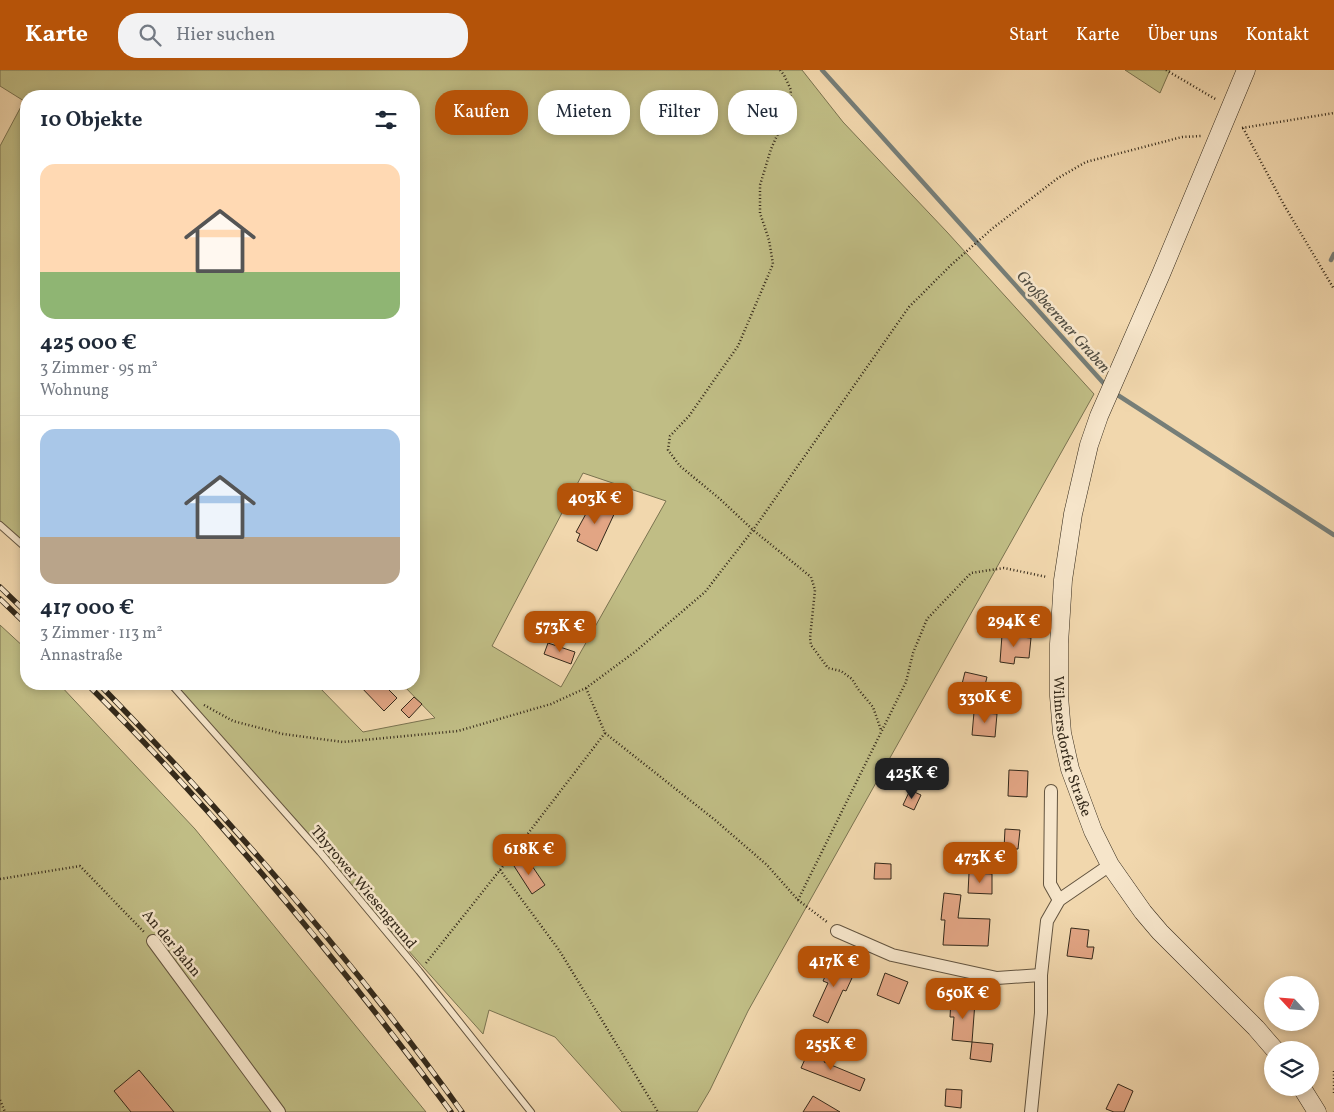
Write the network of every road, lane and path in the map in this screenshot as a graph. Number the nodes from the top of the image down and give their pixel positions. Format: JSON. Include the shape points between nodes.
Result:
{"nodes":[{"id":1,"x":780,"y":70,"type":"edge"},
{"id":2,"x":1166,"y":70,"type":"edge"},
{"id":3,"x":1246,"y":70,"type":"edge"},
{"id":4,"x":1231,"y":108,"type":"junction"},
{"id":5,"x":1334,"y":112,"type":"edge"},
{"id":6,"x":1220,"y":135,"type":"junction"},
{"id":7,"x":1334,"y":289,"type":"edge"},
{"id":8,"x":0,"y":525,"type":"edge"},
{"id":9,"x":753,"y":530,"type":"junction"},
{"id":10,"x":20,"y":543,"type":"edge"},
{"id":11,"x":1063,"y":580,"type":"junction"},
{"id":12,"x":586,"y":688,"type":"junction"},
{"id":13,"x":178,"y":690,"type":"edge"},
{"id":14,"x":181,"y":693,"type":"junction"},
{"id":15,"x":881,"y":730,"type":"junction"},
{"id":16,"x":605,"y":733,"type":"junction"},
{"id":17,"x":1051,"y":791,"type":"dead end"},
{"id":18,"x":1110,"y":865,"type":"junction"},
{"id":19,"x":500,"y":870,"type":"junction"},
{"id":20,"x":0,"y":879,"type":"edge"},
{"id":21,"x":798,"y":900,"type":"junction"},
{"id":22,"x":1059,"y":900,"type":"junction"},
{"id":23,"x":837,"y":931,"type":"joint"},
{"id":24,"x":153,"y":941,"type":"joint"},
{"id":25,"x":418,"y":972,"type":"junction"},
{"id":26,"x":1041,"y":975,"type":"junction"},
{"id":27,"x":1267,"y":1041,"type":"edge"},
{"id":28,"x":1334,"y":1071,"type":"edge"},
{"id":29,"x":1334,"y":1093,"type":"edge"},
{"id":30,"x":1307,"y":1096,"type":"edge"},
{"id":31,"x":0,"y":1100,"type":"edge"},
{"id":32,"x":5,"y":1112,"type":"edge"},
{"id":33,"x":279,"y":1112,"type":"edge"},
{"id":34,"x":531,"y":1112,"type":"edge"},
{"id":35,"x":658,"y":1112,"type":"edge"},
{"id":36,"x":1031,"y":1112,"type":"edge"},
{"id":37,"x":1317,"y":1112,"type":"edge"}],
"edges":[{"from":1,"to":9,"type":"path","via":[[791,90],[789,110],[771,148],[760,185],[760,213],[773,264],[738,346],[690,416],[670,436],[668,450],[680,466]]},
{"from":2,"to":4,"type":"path"},
{"from":3,"to":4,"type":"main road","name":"Wilmersdorfer Straße"},
{"from":4,"to":6,"type":"main road","name":"Wilmersdorfer Straße"},
{"from":5,"to":7,"type":"path","via":[[1243,128]]},
{"from":6,"to":9,"type":"path","via":[[1182,137],[1086,162],[1058,178],[993,228],[909,307]]},
{"from":6,"to":11,"type":"main road","name":"Wilmersdorfer Straße","via":[[1089,444]]},
{"from":8,"to":10,"type":"lane"},
{"from":9,"to":12,"type":"path","via":[[705,592],[636,651]]},
{"from":9,"to":15,"type":"path","via":[[811,577],[815,590],[811,646],[828,668],[841,671],[852,679],[872,707]]},
{"from":11,"to":15,"type":"path","via":[[1004,568],[971,573],[927,619],[912,653],[906,682]]},
{"from":11,"to":18,"type":"main road","name":"Wilmersdorfer Straße","via":[[1059,644],[1062,733],[1070,769],[1093,831]]},
{"from":12,"to":14,"type":"path","via":[[551,704],[458,731],[343,742],[283,734],[233,720]]},
{"from":12,"to":16,"type":"path"},
{"from":13,"to":14,"type":"lane","name":"Thyrower Wiesengrund"},
{"from":14,"to":25,"type":"lane","name":"Thyrower Wiesengrund","via":[[320,852]]},
{"from":15,"to":21,"type":"path"},
{"from":16,"to":19,"type":"path"},
{"from":16,"to":21,"type":"path","via":[[716,820],[767,865]]},
{"from":17,"to":22,"type":"street","via":[[1050,884]]},
{"from":18,"to":22,"type":"street"},
{"from":18,"to":27,"type":"main road","name":"Wilmersdorfer Straße","via":[[1160,932]]},
{"from":19,"to":25,"type":"path"},
{"from":19,"to":35,"type":"path","via":[[559,950]]},
{"from":20,"to":24,"type":"path","name":"An der Bahn","via":[[80,866]]},
{"from":21,"to":23,"type":"path"},
{"from":22,"to":26,"type":"street","via":[[1047,922]]},
{"from":23,"to":26,"type":"street","via":[[892,955],[997,978]]},
{"from":24,"to":33,"type":"street","name":"An der Bahn"},
{"from":25,"to":34,"type":"lane","name":"Thyrower Wiesengrund"},
{"from":26,"to":36,"type":"street","via":[[1041,1013]]},
{"from":28,"to":29,"type":"path"},
{"from":30,"to":37,"type":"main road"},
{"from":31,"to":32,"type":"path"}]}
